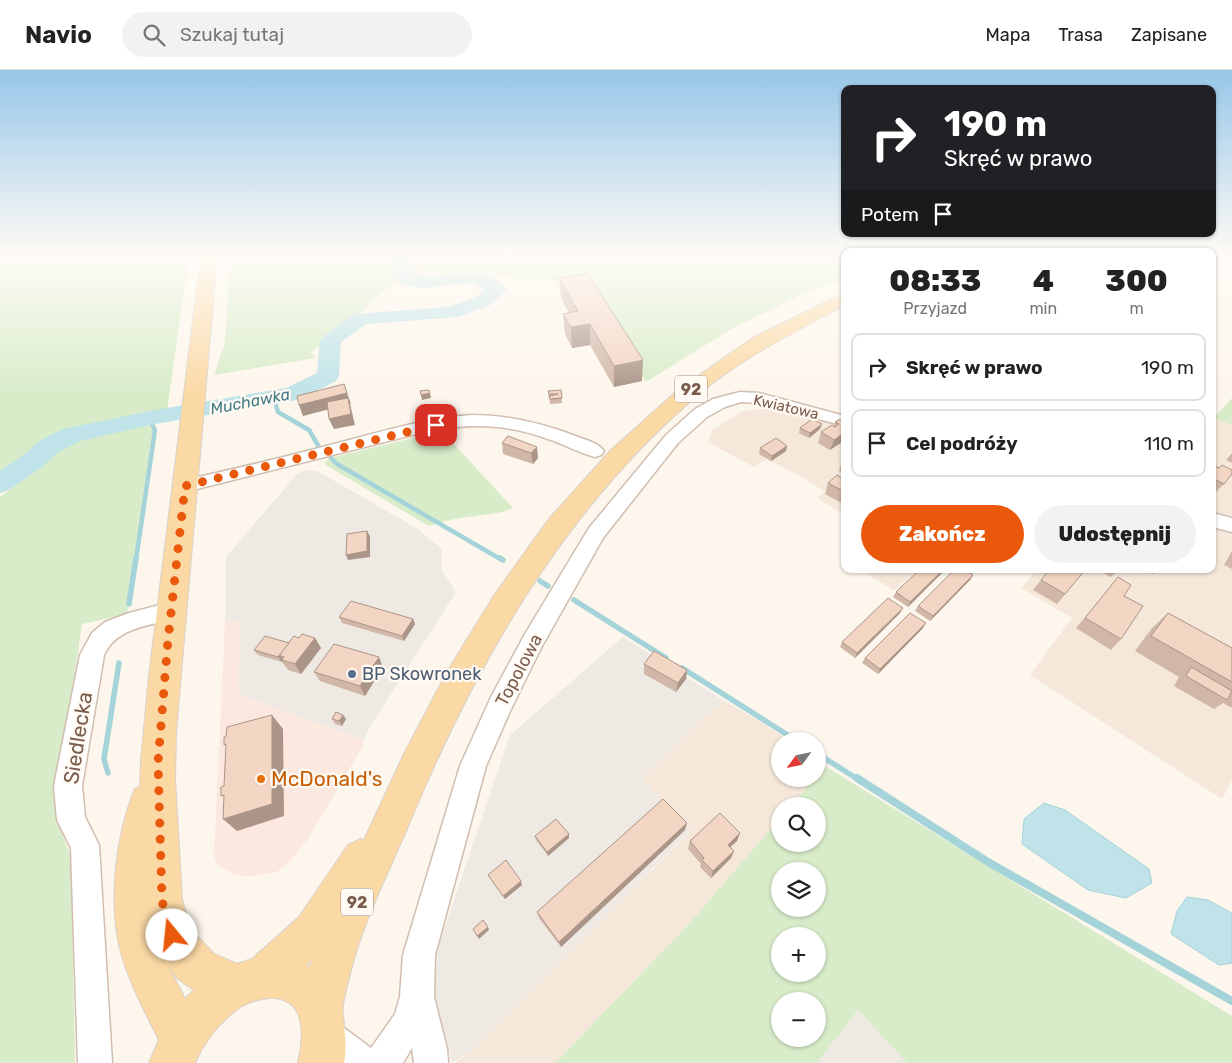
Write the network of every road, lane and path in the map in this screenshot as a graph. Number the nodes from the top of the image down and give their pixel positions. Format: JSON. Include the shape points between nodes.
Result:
{"nodes":[{"id":1,"x":204,"y":302,"type":"edge"},
{"id":2,"x":836,"y":302,"type":"edge"},
{"id":3,"x":727,"y":400,"type":"joint"},
{"id":4,"x":841,"y":420,"type":"edge"},
{"id":5,"x":595,"y":450,"type":"dead end"},
{"id":6,"x":185,"y":486,"type":"junction"},
{"id":7,"x":1216,"y":521,"type":"edge"},
{"id":8,"x":1232,"y":525,"type":"edge"},
{"id":9,"x":171,"y":611,"type":"junction"},
{"id":10,"x":158,"y":762,"type":"junction"},
{"id":11,"x":402,"y":793,"type":"junction"},
{"id":12,"x":250,"y":981,"type":"junction"},
{"id":13,"x":418,"y":997,"type":"junction"},
{"id":14,"x":322,"y":1037,"type":"edge"},
{"id":15,"x":177,"y":1052,"type":"edge"},
{"id":16,"x":95,"y":1063,"type":"edge"},
{"id":17,"x":362,"y":1063,"type":"edge"},
{"id":18,"x":382,"y":1063,"type":"edge"},
{"id":19,"x":431,"y":1063,"type":"edge"}],
"edges":[{"from":1,"to":6,"type":"main road"},
{"from":2,"to":11,"type":"main road","number":"92","via":[[782,328],[733,359],[661,414],[610,462],[560,523],[496,616],[458,682]]},
{"from":3,"to":4,"type":"street","name":"Kwiatowa","via":[[759,398]]},
{"from":3,"to":13,"type":"street","name":"Topolowa","via":[[706,409],[672,440],[596,533],[500,705],[473,766],[419,955]]},
{"from":5,"to":6,"type":"street","via":[[520,425],[471,420],[422,428]]},
{"from":6,"to":9,"type":"main road"},
{"from":7,"to":8,"type":"street"},
{"from":9,"to":10,"type":"main road"},
{"from":9,"to":16,"type":"street","name":"Siedlecka","via":[[107,631],[98,641],[92,655],[68,786],[71,820],[85,845]]},
{"from":10,"to":12,"type":"main road","via":[[162,901],[172,935],[193,966],[212,978]]},
{"from":10,"to":15,"type":"main road","via":[[136,853],[136,912],[144,958]]},
{"from":11,"to":12,"type":"main road","number":"92","via":[[313,930]]},
{"from":11,"to":14,"type":"main road","number":"92","via":[[328,970]]},
{"from":12,"to":14,"type":"main road","via":[[282,977],[299,984],[312,997]]},
{"from":12,"to":15,"type":"main road","number":"92","via":[[207,1007]]},
{"from":13,"to":18,"type":"street","name":"Topolowa","via":[[409,1023]]},
{"from":13,"to":19,"type":"street","name":"Topolowa"},
{"from":14,"to":17,"type":"street"}]}
